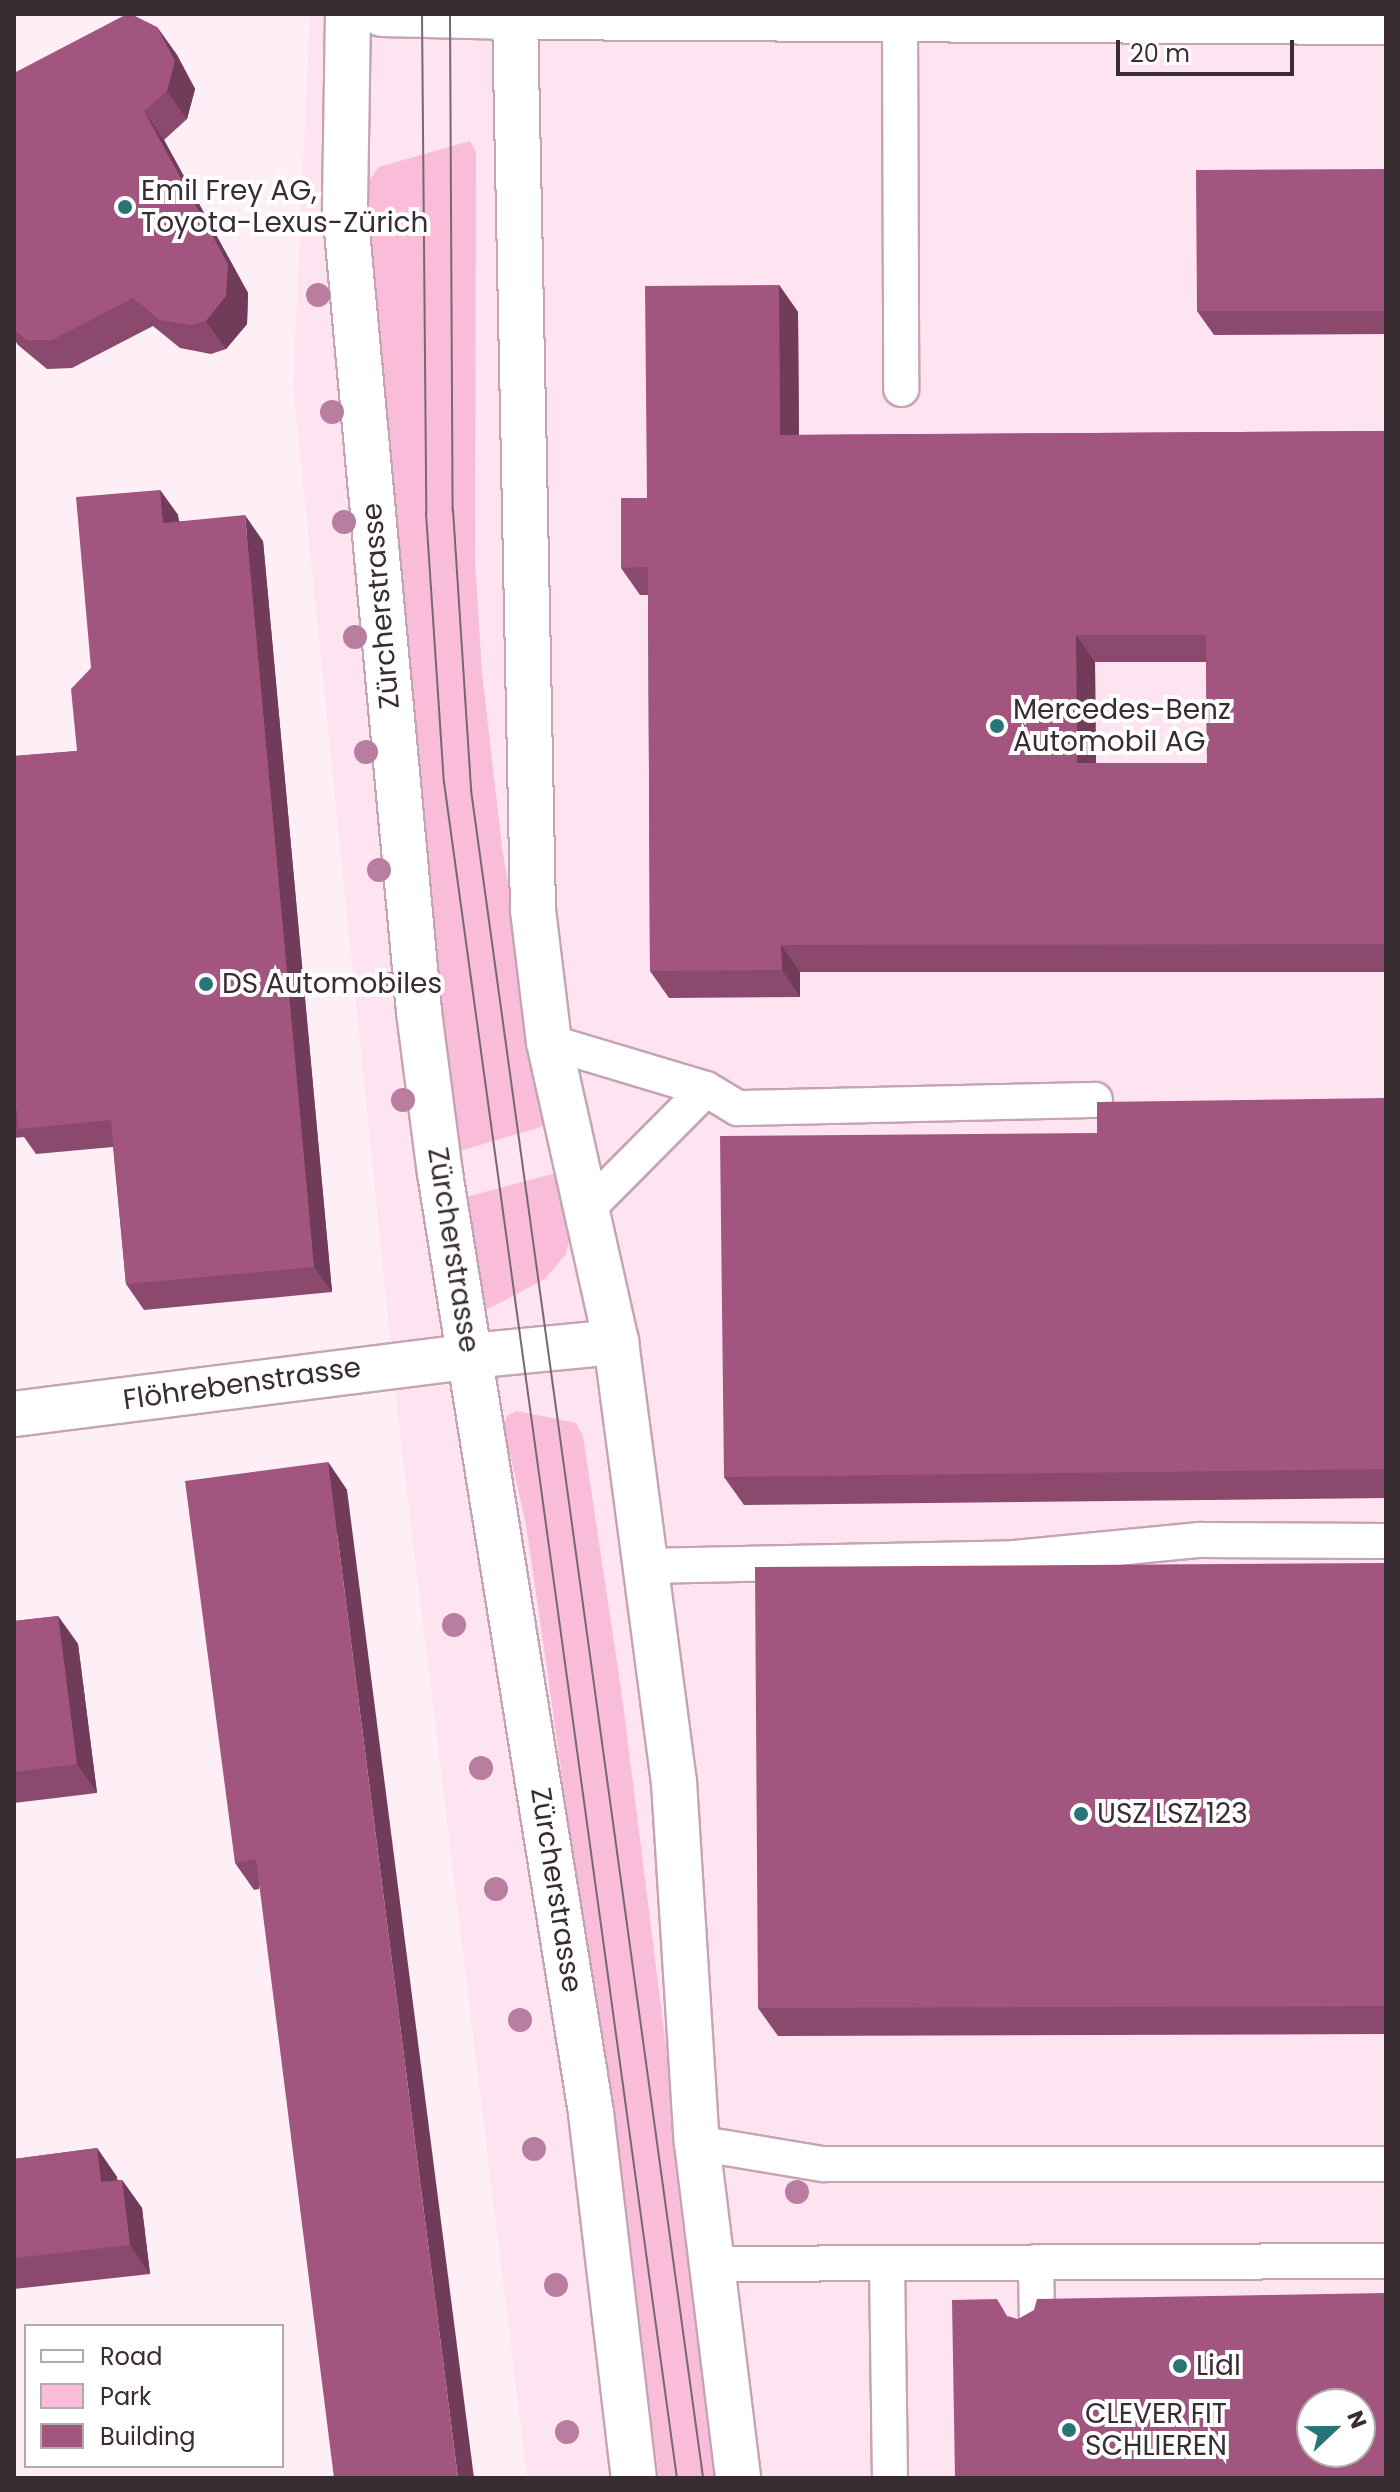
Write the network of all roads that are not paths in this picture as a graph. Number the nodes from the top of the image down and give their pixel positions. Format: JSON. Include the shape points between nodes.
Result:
{"nodes":[{"id":1,"x":348,"y":14,"type":"edge"},
{"id":2,"x":382,"y":14,"type":"edge"},
{"id":3,"x":515,"y":16,"type":"edge"},
{"id":4,"x":1377,"y":19,"type":"edge"},
{"id":5,"x":900,"y":22,"type":"junction"},
{"id":6,"x":901,"y":389,"type":"dead end"},
{"id":7,"x":549,"y":1042,"type":"junction"},
{"id":8,"x":706,"y":1089,"type":"junction"},
{"id":9,"x":1095,"y":1100,"type":"edge"},
{"id":10,"x":586,"y":1210,"type":"junction"},
{"id":11,"x":616,"y":1342,"type":"junction"},
{"id":12,"x":470,"y":1356,"type":"junction"},
{"id":13,"x":14,"y":1414,"type":"edge"},
{"id":14,"x":1386,"y":1541,"type":"edge"},
{"id":15,"x":645,"y":1566,"type":"junction"},
{"id":16,"x":697,"y":2143,"type":"junction"},
{"id":17,"x":1386,"y":2164,"type":"edge"},
{"id":18,"x":1386,"y":2261,"type":"edge"},
{"id":19,"x":1036,"y":2262,"type":"junction"},
{"id":20,"x":712,"y":2264,"type":"junction"},
{"id":21,"x":887,"y":2264,"type":"junction"},
{"id":22,"x":1037,"y":2328,"type":"edge"},
{"id":23,"x":634,"y":2478,"type":"edge"},
{"id":24,"x":738,"y":2478,"type":"edge"},
{"id":25,"x":890,"y":2478,"type":"edge"}],
"edges":[{"from":1,"to":12,"type":"main road","name":"Zürcherstrasse","via":[[345,209],[398,796],[435,1137]]},
{"from":2,"to":3,"type":"main road"},
{"from":3,"to":5,"type":"main road"},
{"from":3,"to":7,"type":"main road","via":[[533,910]]},
{"from":4,"to":5,"type":"main road"},
{"from":5,"to":6,"type":"lane"},
{"from":7,"to":8,"type":"lane"},
{"from":7,"to":10,"type":"main road"},
{"from":8,"to":9,"type":"lane","via":[[738,1108]]},
{"from":8,"to":10,"type":"lane"},
{"from":10,"to":11,"type":"main road"},
{"from":11,"to":12,"type":"main road","name":"Flöhrebenstrasse"},
{"from":11,"to":15,"type":"main road"},
{"from":12,"to":13,"type":"main road","name":"Flöhrebenstrasse"},
{"from":12,"to":23,"type":"main road","name":"Zürcherstrasse","via":[[591,2113]]},
{"from":14,"to":15,"type":"lane","via":[[1200,1540],[1015,1558]]},
{"from":15,"to":16,"type":"main road","via":[[674,1782]]},
{"from":16,"to":17,"type":"lane","via":[[823,2164]]},
{"from":16,"to":20,"type":"main road"},
{"from":18,"to":19,"type":"lane"},
{"from":19,"to":21,"type":"lane"},
{"from":19,"to":22,"type":"lane"},
{"from":20,"to":21,"type":"lane"},
{"from":20,"to":24,"type":"main road"},
{"from":21,"to":25,"type":"lane"}]}
